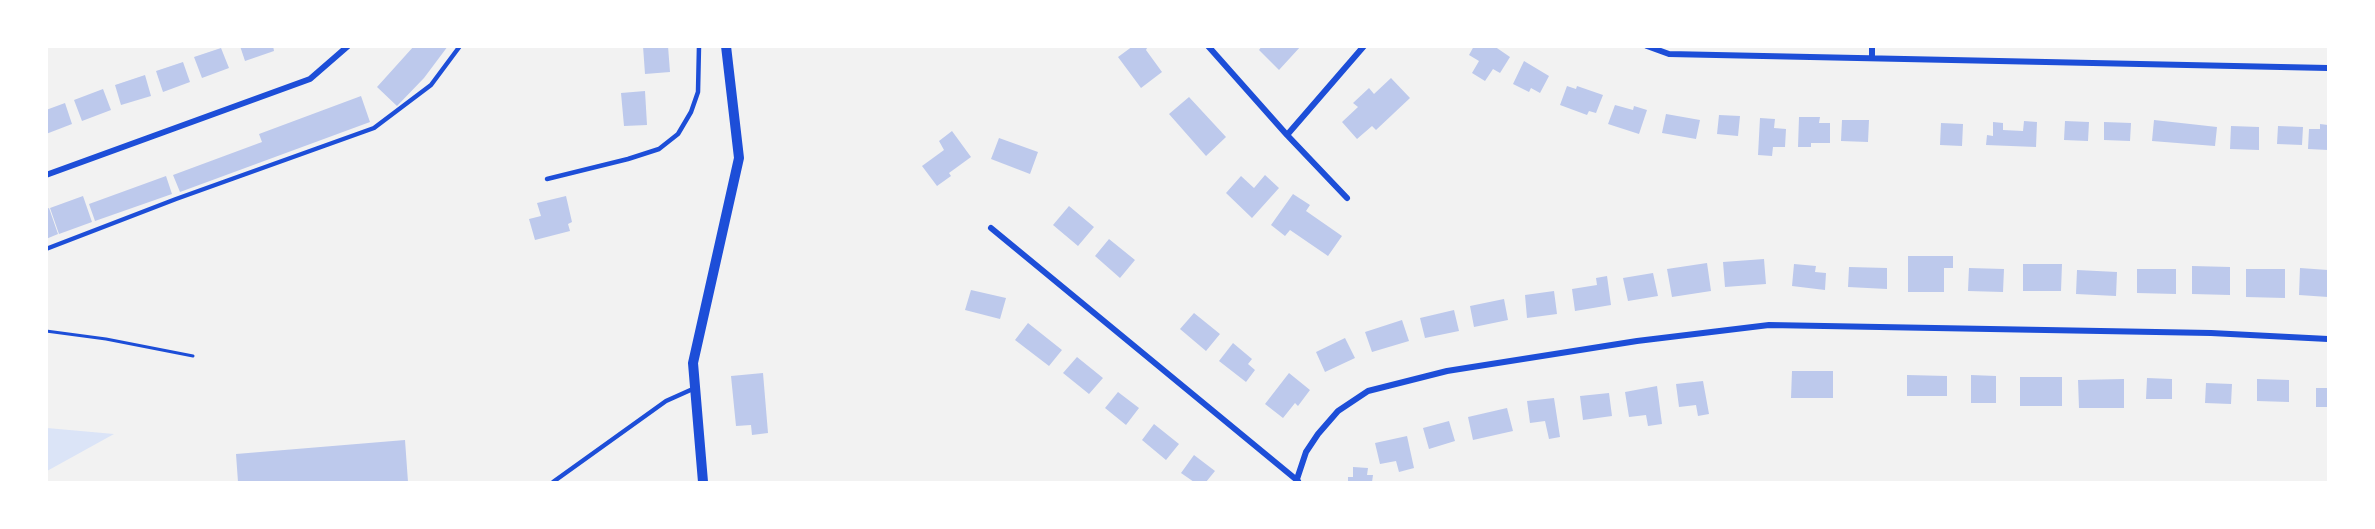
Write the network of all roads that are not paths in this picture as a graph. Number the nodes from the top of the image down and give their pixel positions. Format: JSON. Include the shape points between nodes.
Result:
{"nodes":[{"id":1,"x":348,"y":46,"type":"edge"},
{"id":2,"x":460,"y":46,"type":"edge"},
{"id":3,"x":699,"y":46,"type":"edge"},
{"id":4,"x":726,"y":46,"type":"edge"},
{"id":5,"x":1209,"y":46,"type":"edge"},
{"id":6,"x":1364,"y":46,"type":"edge"},
{"id":7,"x":1647,"y":46,"type":"edge"},
{"id":8,"x":1872,"y":46,"type":"edge"},
{"id":9,"x":1872,"y":57,"type":"junction"},
{"id":10,"x":2328,"y":68,"type":"edge"},
{"id":11,"x":1287,"y":135,"type":"junction"},
{"id":12,"x":46,"y":175,"type":"edge"},
{"id":13,"x":547,"y":179,"type":"dead end"},
{"id":14,"x":1347,"y":198,"type":"dead end"},
{"id":15,"x":991,"y":228,"type":"dead end"},
{"id":16,"x":46,"y":249,"type":"edge"},
{"id":17,"x":2328,"y":339,"type":"edge"},
{"id":18,"x":695,"y":388,"type":"junction"},
{"id":19,"x":1298,"y":481,"type":"edge"},
{"id":20,"x":553,"y":483,"type":"edge"},
{"id":21,"x":703,"y":483,"type":"edge"}],
"edges":[{"from":1,"to":12,"type":"street","via":[[310,79]]},
{"from":2,"to":16,"type":"lane","via":[[431,86],[374,128]]},
{"from":3,"to":13,"type":"lane","via":[[698,92],[678,134],[659,149]]},
{"from":4,"to":18,"type":"street","via":[[739,158],[693,363]]},
{"from":5,"to":11,"type":"street"},
{"from":6,"to":11,"type":"street"},
{"from":7,"to":9,"type":"street","via":[[1669,54]]},
{"from":8,"to":9,"type":"street"},
{"from":9,"to":10,"type":"street"},
{"from":11,"to":14,"type":"street"},
{"from":15,"to":19,"type":"street"},
{"from":17,"to":19,"type":"street","via":[[2211,333],[1769,325],[1637,340],[1447,371],[1368,391],[1338,411],[1318,434],[1306,452]]},
{"from":18,"to":20,"type":"lane","via":[[666,400]]},
{"from":18,"to":21,"type":"street"}]}
